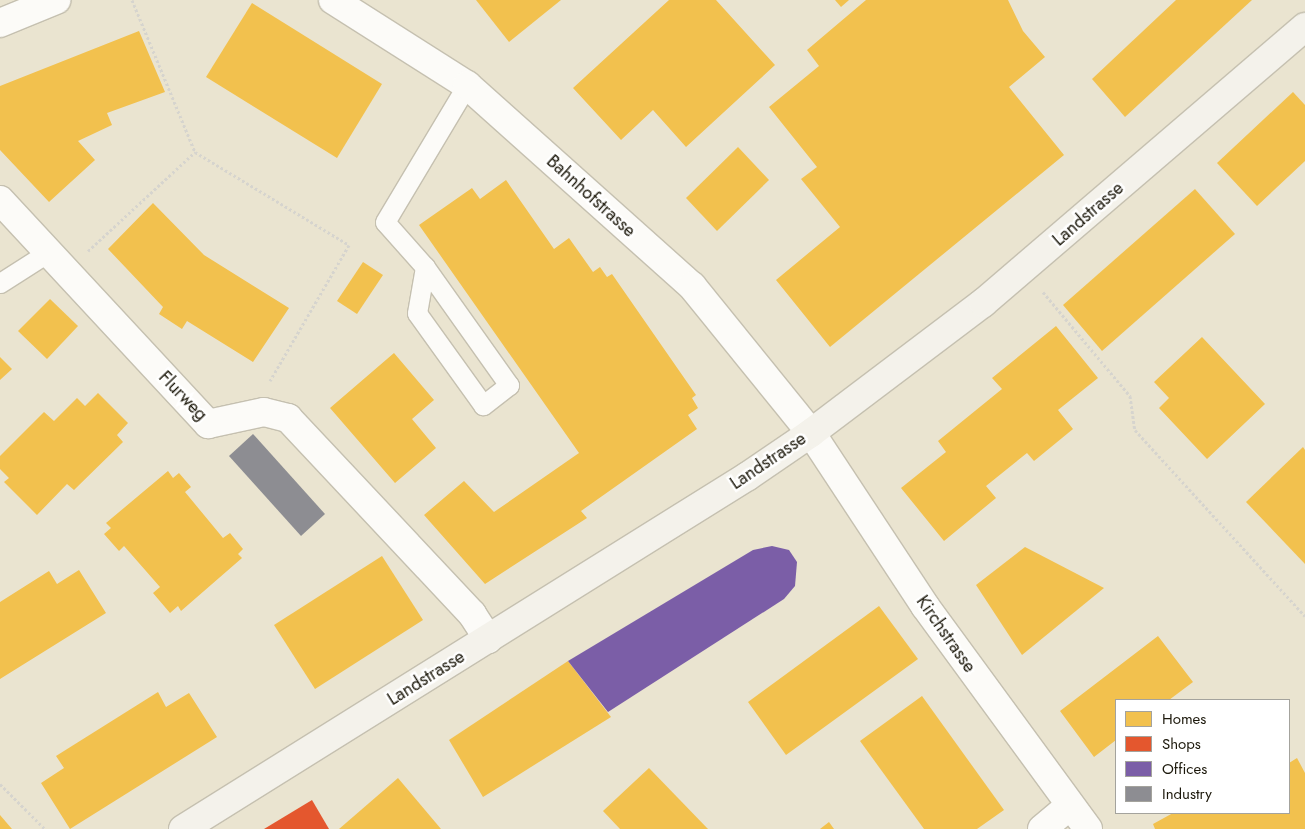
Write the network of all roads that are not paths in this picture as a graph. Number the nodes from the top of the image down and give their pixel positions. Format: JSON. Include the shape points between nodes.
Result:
{"nodes":[{"id":1,"x":56,"y":0,"type":"edge"},
{"id":2,"x":333,"y":0,"type":"edge"},
{"id":3,"x":0,"y":23,"type":"edge"},
{"id":4,"x":1305,"y":27,"type":"edge"},
{"id":5,"x":467,"y":85,"type":"junction"},
{"id":6,"x":0,"y":200,"type":"edge"},
{"id":7,"x":59,"y":260,"type":"junction"},
{"id":8,"x":425,"y":267,"type":"junction"},
{"id":9,"x":0,"y":283,"type":"edge"},
{"id":10,"x":811,"y":433,"type":"junction"},
{"id":11,"x":488,"y":639,"type":"junction"},
{"id":12,"x":1069,"y":806,"type":"junction"},
{"id":13,"x":183,"y":829,"type":"edge"},
{"id":14,"x":1042,"y":829,"type":"edge"},
{"id":15,"x":1088,"y":829,"type":"edge"}],
"edges":[{"from":1,"to":3,"type":"street"},
{"from":2,"to":5,"type":"street","name":"Bahnhofstrasse"},
{"from":4,"to":10,"type":"main road","name":"Landstrasse","via":[[983,302]]},
{"from":5,"to":8,"type":"lane","via":[[384,222]]},
{"from":5,"to":10,"type":"street","name":"Bahnhofstrasse","via":[[692,286]]},
{"from":6,"to":7,"type":"street","name":"Flurweg"},
{"from":7,"to":9,"type":"lane"},
{"from":7,"to":11,"type":"street","name":"Flurweg","via":[[208,424],[264,412],[288,418],[472,614]]},
{"from":8,"to":8,"type":"lane","via":[[417,313],[483,405],[509,385]]},
{"from":10,"to":11,"type":"main road","name":"Landstrasse"},
{"from":10,"to":12,"type":"street","name":"Kirchstrasse","via":[[925,606]]},
{"from":11,"to":13,"type":"main road","name":"Landstrasse"},
{"from":12,"to":14,"type":"street"},
{"from":12,"to":15,"type":"street","name":"Kirchstrasse"}]}
